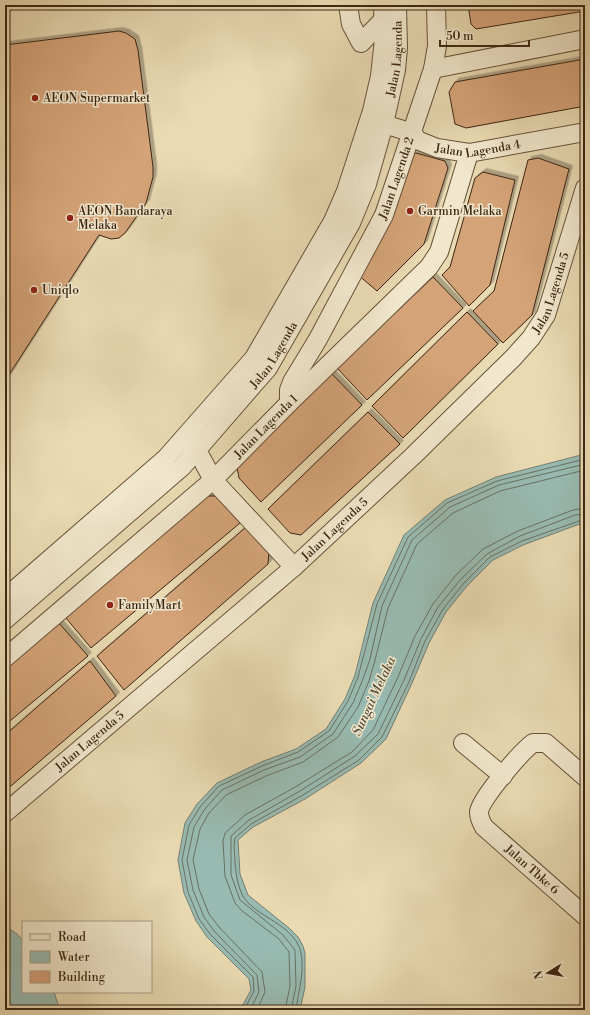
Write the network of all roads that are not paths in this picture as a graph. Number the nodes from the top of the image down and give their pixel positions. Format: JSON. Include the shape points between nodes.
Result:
{"nodes":[{"id":1,"x":348,"y":5,"type":"edge"},
{"id":2,"x":396,"y":5,"type":"edge"},
{"id":3,"x":436,"y":5,"type":"edge"},
{"id":4,"x":383,"y":12,"type":"edge"},
{"id":5,"x":585,"y":39,"type":"edge"},
{"id":6,"x":433,"y":69,"type":"junction"},
{"id":7,"x":376,"y":127,"type":"junction"},
{"id":8,"x":585,"y":132,"type":"edge"},
{"id":9,"x":413,"y":139,"type":"junction"},
{"id":10,"x":469,"y":153,"type":"junction"},
{"id":11,"x":585,"y":188,"type":"edge"},
{"id":12,"x":318,"y":339,"type":"junction"},
{"id":13,"x":330,"y":364,"type":"junction"},
{"id":14,"x":288,"y":403,"type":"junction"},
{"id":15,"x":182,"y":440,"type":"junction"},
{"id":16,"x":198,"y":450,"type":"junction"},
{"id":17,"x":166,"y":458,"type":"junction"},
{"id":18,"x":182,"y":468,"type":"junction"},
{"id":19,"x":213,"y":480,"type":"junction"},
{"id":20,"x":294,"y":567,"type":"junction"},
{"id":21,"x":5,"y":598,"type":"edge"},
{"id":22,"x":5,"y":620,"type":"edge"},
{"id":23,"x":5,"y":658,"type":"edge"},
{"id":24,"x":464,"y":743,"type":"dead end"},
{"id":25,"x":502,"y":776,"type":"junction"},
{"id":26,"x":585,"y":777,"type":"edge"},
{"id":27,"x":5,"y":813,"type":"edge"},
{"id":28,"x":585,"y":916,"type":"edge"}],
"edges":[{"from":1,"to":4,"type":"street","via":[[351,24],[361,43]]},
{"from":2,"to":7,"type":"street","name":"Jalan Lagenda","via":[[396,70]]},
{"from":3,"to":6,"type":"street","name":"Jalan Lagenda 2","via":[[437,46]]},
{"from":4,"to":7,"type":"street","name":"Jalan Lagenda"},
{"from":5,"to":6,"type":"street"},
{"from":6,"to":9,"type":"street","name":"Jalan Lagenda 2"},
{"from":7,"to":9,"type":"street","name":"Jalan Lagenda 4"},
{"from":7,"to":15,"type":"street","name":"Jalan Lagenda","via":[[333,221],[254,358]]},
{"from":7,"to":16,"type":"street","name":"Jalan Lagenda","via":[[367,184],[352,223],[268,368]]},
{"from":8,"to":10,"type":"street","name":"Jalan Lagenda 4"},
{"from":9,"to":10,"type":"street","name":"Jalan Lagenda 4","via":[[437,148]]},
{"from":9,"to":12,"type":"street","name":"Jalan Lagenda 2","via":[[384,215]]},
{"from":10,"to":13,"type":"street","name":"Jalan Lagenda 1","via":[[439,252],[429,268]]},
{"from":11,"to":20,"type":"street","name":"Jalan Lagenda 5","via":[[546,315],[531,338],[419,450]]},
{"from":12,"to":13,"type":"street"},
{"from":12,"to":14,"type":"street","name":"Jalan Lagenda 2","via":[[290,386]]},
{"from":13,"to":14,"type":"street","name":"Jalan Lagenda 1"},
{"from":14,"to":19,"type":"street","name":"Jalan Lagenda 1"},
{"from":15,"to":16,"type":"street"},
{"from":15,"to":17,"type":"street","name":"Jalan Lagenda"},
{"from":16,"to":18,"type":"street","name":"Jalan Lagenda"},
{"from":16,"to":19,"type":"street"},
{"from":17,"to":18,"type":"street"},
{"from":17,"to":21,"type":"street","name":"Jalan Lagenda"},
{"from":18,"to":19,"type":"street"},
{"from":18,"to":22,"type":"street","name":"Jalan Lagenda"},
{"from":19,"to":20,"type":"street"},
{"from":19,"to":23,"type":"street","name":"Jalan Lagenda 1"},
{"from":20,"to":27,"type":"street","name":"Jalan Lagenda 5"},
{"from":24,"to":25,"type":"street"},
{"from":25,"to":26,"type":"street","via":[[528,747],[539,742],[546,743]]},
{"from":25,"to":28,"type":"street","name":"Jalan Tbke 6","via":[[481,807],[480,820],[484,827]]}]}
